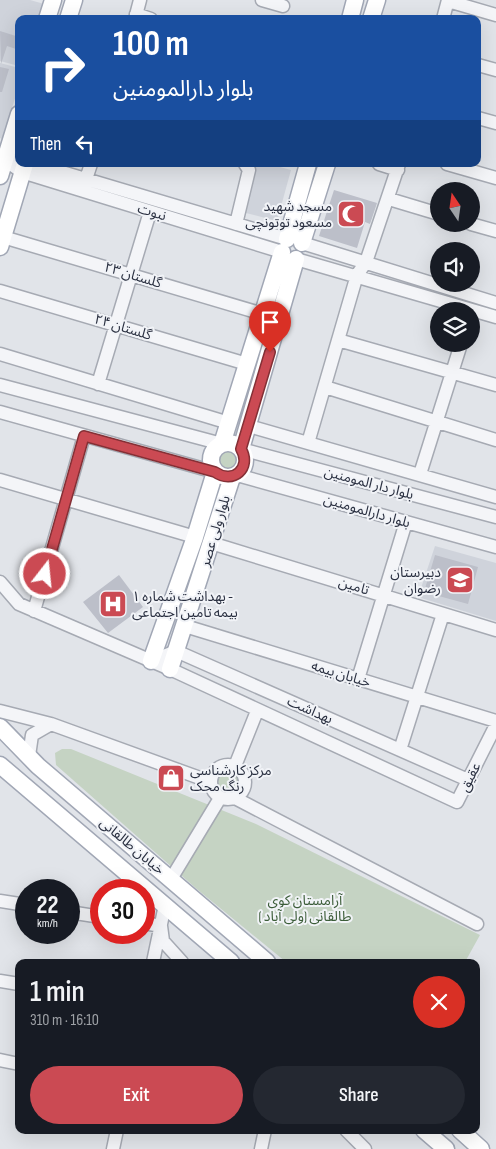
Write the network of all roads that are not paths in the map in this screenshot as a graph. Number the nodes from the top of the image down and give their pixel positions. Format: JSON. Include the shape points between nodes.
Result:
{"nodes":[{"id":1,"x":53,"y":0,"type":"edge"},
{"id":2,"x":74,"y":0,"type":"edge"},
{"id":3,"x":140,"y":0,"type":"edge"},
{"id":4,"x":262,"y":0,"type":"edge"},
{"id":5,"x":354,"y":0,"type":"edge"},
{"id":6,"x":376,"y":0,"type":"edge"},
{"id":7,"x":448,"y":0,"type":"edge"},
{"id":8,"x":282,"y":8,"type":"edge"},
{"id":9,"x":48,"y":15,"type":"edge"},
{"id":10,"x":69,"y":15,"type":"edge"},
{"id":11,"x":135,"y":15,"type":"edge"},
{"id":12,"x":351,"y":15,"type":"edge"},
{"id":13,"x":372,"y":15,"type":"edge"},
{"id":14,"x":444,"y":15,"type":"edge"},
{"id":15,"x":496,"y":15,"type":"edge"},
{"id":16,"x":481,"y":66,"type":"edge"},
{"id":17,"x":496,"y":70,"type":"edge"},
{"id":18,"x":481,"y":119,"type":"edge"},
{"id":19,"x":496,"y":123,"type":"edge"},
{"id":20,"x":15,"y":165,"type":"edge"},
{"id":21,"x":17,"y":167,"type":"edge"},
{"id":22,"x":31,"y":167,"type":"edge"},
{"id":23,"x":90,"y":167,"type":"edge"},
{"id":24,"x":247,"y":167,"type":"edge"},
{"id":25,"x":307,"y":167,"type":"edge"},
{"id":26,"x":326,"y":167,"type":"edge"},
{"id":27,"x":399,"y":167,"type":"edge"},
{"id":28,"x":458,"y":167,"type":"edge"},
{"id":29,"x":0,"y":176,"type":"edge"},
{"id":30,"x":496,"y":178,"type":"edge"},
{"id":31,"x":84,"y":184,"type":"junction"},
{"id":32,"x":389,"y":199,"type":"junction"},
{"id":33,"x":430,"y":211,"type":"edge"},
{"id":34,"x":150,"y":212,"type":"junction"},
{"id":35,"x":236,"y":224,"type":"junction"},
{"id":36,"x":480,"y":227,"type":"edge"},
{"id":37,"x":496,"y":231,"type":"edge"},
{"id":38,"x":2,"y":242,"type":"edge"},
{"id":39,"x":292,"y":248,"type":"junction"},
{"id":40,"x":366,"y":262,"type":"junction"},
{"id":41,"x":131,"y":275,"type":"junction"},
{"id":42,"x":357,"y":275,"type":"junction"},
{"id":43,"x":0,"y":290,"type":"edge"},
{"id":44,"x":475,"y":296,"type":"junction"},
{"id":45,"x":445,"y":302,"type":"edge"},
{"id":46,"x":473,"y":302,"type":"edge"},
{"id":47,"x":496,"y":303,"type":"edge"},
{"id":48,"x":480,"y":313,"type":"edge"},
{"id":49,"x":263,"y":314,"type":"junction"},
{"id":50,"x":496,"y":317,"type":"edge"},
{"id":51,"x":116,"y":325,"type":"junction"},
{"id":52,"x":338,"y":340,"type":"junction"},
{"id":53,"x":458,"y":352,"type":"edge"},
{"id":54,"x":0,"y":354,"type":"edge"},
{"id":55,"x":247,"y":364,"type":"junction"},
{"id":56,"x":452,"y":372,"type":"junction"},
{"id":57,"x":98,"y":384,"type":"junction"},
{"id":58,"x":0,"y":385,"type":"edge"},
{"id":59,"x":496,"y":385,"type":"edge"},
{"id":60,"x":324,"y":388,"type":"junction"},
{"id":61,"x":0,"y":412,"type":"edge"},
{"id":62,"x":436,"y":421,"type":"junction"},
{"id":63,"x":228,"y":423,"type":"junction"},
{"id":64,"x":249,"y":426,"type":"junction"},
{"id":65,"x":84,"y":436,"type":"junction"},
{"id":66,"x":496,"y":440,"type":"edge"},
{"id":67,"x":308,"y":443,"type":"junction"},
{"id":68,"x":222,"y":444,"type":"junction"},
{"id":69,"x":241,"y":449,"type":"junction"},
{"id":70,"x":215,"y":472,"type":"junction"},
{"id":71,"x":420,"y":474,"type":"junction"},
{"id":72,"x":234,"y":476,"type":"junction"},
{"id":73,"x":0,"y":480,"type":"edge"},
{"id":74,"x":496,"y":497,"type":"edge"},
{"id":75,"x":66,"y":499,"type":"junction"},
{"id":76,"x":496,"y":517,"type":"edge"},
{"id":77,"x":406,"y":522,"type":"junction"},
{"id":78,"x":195,"y":537,"type":"junction"},
{"id":79,"x":211,"y":543,"type":"junction"},
{"id":80,"x":496,"y":547,"type":"edge"},
{"id":81,"x":0,"y":582,"type":"edge"},
{"id":82,"x":384,"y":596,"type":"junction"},
{"id":83,"x":34,"y":611,"type":"junction"},
{"id":84,"x":443,"y":614,"type":"junction"},
{"id":85,"x":186,"y":626,"type":"junction"},
{"id":86,"x":496,"y":630,"type":"edge"},
{"id":87,"x":176,"y":651,"type":"junction"},
{"id":88,"x":150,"y":661,"type":"junction"},
{"id":89,"x":170,"y":669,"type":"junction"},
{"id":90,"x":358,"y":679,"type":"junction"},
{"id":91,"x":418,"y":697,"type":"junction"},
{"id":92,"x":0,"y":711,"type":"edge"},
{"id":93,"x":257,"y":711,"type":"junction"},
{"id":94,"x":317,"y":713,"type":"junction"},
{"id":95,"x":496,"y":721,"type":"edge"},
{"id":96,"x":51,"y":724,"type":"junction"},
{"id":97,"x":496,"y":726,"type":"edge"},
{"id":98,"x":0,"y":727,"type":"edge"},
{"id":99,"x":305,"y":732,"type":"junction"},
{"id":100,"x":400,"y":750,"type":"junction"},
{"id":101,"x":34,"y":761,"type":"junction"},
{"id":102,"x":0,"y":765,"type":"edge"},
{"id":103,"x":235,"y":766,"type":"junction"},
{"id":104,"x":468,"y":780,"type":"junction"},
{"id":105,"x":22,"y":782,"type":"junction"},
{"id":106,"x":210,"y":782,"type":"junction"},
{"id":107,"x":220,"y":798,"type":"junction"},
{"id":108,"x":235,"y":798,"type":"junction"},
{"id":109,"x":457,"y":802,"type":"joint"},
{"id":110,"x":171,"y":879,"type":"junction"},
{"id":111,"x":0,"y":902,"type":"edge"},
{"id":112,"x":15,"y":904,"type":"edge"},
{"id":113,"x":165,"y":905,"type":"junction"},
{"id":114,"x":477,"y":924,"type":"dead end"},
{"id":115,"x":155,"y":925,"type":"edge"},
{"id":116,"x":161,"y":926,"type":"junction"},
{"id":117,"x":154,"y":959,"type":"edge"},
{"id":118,"x":179,"y":959,"type":"edge"},
{"id":119,"x":228,"y":959,"type":"edge"},
{"id":120,"x":263,"y":959,"type":"edge"},
{"id":121,"x":0,"y":981,"type":"edge"},
{"id":122,"x":15,"y":983,"type":"edge"},
{"id":123,"x":0,"y":1060,"type":"edge"},
{"id":124,"x":15,"y":1063,"type":"edge"},
{"id":125,"x":116,"y":1134,"type":"edge"},
{"id":126,"x":264,"y":1134,"type":"edge"},
{"id":127,"x":350,"y":1134,"type":"edge"},
{"id":128,"x":429,"y":1134,"type":"edge"},
{"id":129,"x":464,"y":1134,"type":"edge"},
{"id":130,"x":113,"y":1149,"type":"edge"},
{"id":131,"x":261,"y":1149,"type":"edge"},
{"id":132,"x":365,"y":1149,"type":"edge"},
{"id":133,"x":446,"y":1149,"type":"edge"},
{"id":134,"x":481,"y":1149,"type":"edge"}],
"edges":[{"from":1,"to":9,"type":"main road"},
{"from":2,"to":10,"type":"main road"},
{"from":3,"to":11,"type":"street"},
{"from":4,"to":8,"type":"street"},
{"from":5,"to":12,"type":"main road"},
{"from":6,"to":13,"type":"main road"},
{"from":7,"to":14,"type":"street"},
{"from":7,"to":15,"type":"street"},
{"from":16,"to":17,"type":"street"},
{"from":18,"to":19,"type":"street"},
{"from":20,"to":29,"type":"main road"},
{"from":21,"to":38,"type":"main road"},
{"from":22,"to":31,"type":"street","name":"نبوت"},
{"from":23,"to":31,"type":"street"},
{"from":24,"to":35,"type":"street","via":[[249,170]]},
{"from":25,"to":39,"type":"main road"},
{"from":26,"to":39,"type":"main road"},
{"from":27,"to":32,"type":"street"},
{"from":28,"to":30,"type":"street"},
{"from":31,"to":34,"type":"street","name":"نبوت"},
{"from":31,"to":35,"type":"street","name":"نبوت"},
{"from":32,"to":33,"type":"street"},
{"from":32,"to":40,"type":"street"},
{"from":34,"to":39,"type":"street","name":"نبوت"},
{"from":34,"to":41,"type":"street"},
{"from":35,"to":39,"type":"street","name":"نبوت"},
{"from":36,"to":37,"type":"street"},
{"from":38,"to":41,"type":"street","name":"گلستان ۲۳"},
{"from":39,"to":40,"type":"street","name":"نبوت"},
{"from":39,"to":42,"type":"street","name":"نبوت"},
{"from":39,"to":49,"type":"main road"},
{"from":39,"to":64,"type":"main road"},
{"from":40,"to":42,"type":"street"},
{"from":40,"to":44,"type":"street","name":"نبوت"},
{"from":41,"to":49,"type":"street","name":"گلستان ۲۳"},
{"from":41,"to":51,"type":"street"},
{"from":42,"to":45,"type":"street","name":"نبوت"},
{"from":42,"to":52,"type":"street"},
{"from":43,"to":51,"type":"street","name":"گلستان ۲۴"},
{"from":44,"to":46,"type":"street"},
{"from":44,"to":47,"type":"street","name":"نبوت"},
{"from":48,"to":50,"type":"street","name":"نبوت"},
{"from":49,"to":55,"type":"main road"},
{"from":51,"to":55,"type":"street","name":"گلستان ۲۴"},
{"from":51,"to":57,"type":"street"},
{"from":52,"to":56,"type":"street"},
{"from":52,"to":60,"type":"street"},
{"from":53,"to":56,"type":"street"},
{"from":54,"to":57,"type":"street"},
{"from":55,"to":63,"type":"main road"},
{"from":56,"to":59,"type":"street"},
{"from":56,"to":62,"type":"street"},
{"from":57,"to":63,"type":"street"},
{"from":58,"to":68,"type":"street"},
{"from":60,"to":62,"type":"street"},
{"from":60,"to":67,"type":"street"},
{"from":61,"to":65,"type":"street"},
{"from":62,"to":66,"type":"street"},
{"from":62,"to":71,"type":"street"},
{"from":63,"to":68,"type":"main road"},
{"from":64,"to":67,"type":"street"},
{"from":64,"to":69,"type":"main road"},
{"from":65,"to":70,"type":"street"},
{"from":65,"to":75,"type":"street"},
{"from":67,"to":71,"type":"street"},
{"from":68,"to":69,"type":"main road","via":[[232,444]]},
{"from":68,"to":70,"type":"main road","via":[[211,456]]},
{"from":69,"to":72,"type":"main road","via":[[245,460],[242,471]]},
{"from":69,"to":76,"type":"street","name":"بلوار دار المومنین"},
{"from":70,"to":72,"type":"main road","via":[[226,478]]},
{"from":70,"to":78,"type":"main road","name":"بلوار ولی عصر"},
{"from":71,"to":74,"type":"street"},
{"from":72,"to":77,"type":"street","name":"بلوار دارالمومنین"},
{"from":72,"to":79,"type":"main road","name":"بلوار ولی عصر"},
{"from":73,"to":75,"type":"street"},
{"from":75,"to":78,"type":"street"},
{"from":75,"to":83,"type":"street"},
{"from":77,"to":80,"type":"street","name":"بلوار دارالمومنین"},
{"from":77,"to":82,"type":"street"},
{"from":78,"to":88,"type":"main road","name":"بلوار ولی عصر"},
{"from":79,"to":82,"type":"street","name":"تامین"},
{"from":79,"to":85,"type":"main road","name":"بلوار ولی عصر"},
{"from":81,"to":83,"type":"street","name":"بهداشت","via":[[19,604]]},
{"from":82,"to":84,"type":"street","name":"تامین"},
{"from":82,"to":90,"type":"street"},
{"from":83,"to":88,"type":"street","name":"بهداشت"},
{"from":84,"to":86,"type":"street","name":"تامین"},
{"from":84,"to":91,"type":"street"},
{"from":85,"to":87,"type":"main road","name":"بلوار ولی عصر"},
{"from":85,"to":90,"type":"street","name":"خیابان بیمه"},
{"from":87,"to":88,"type":"street"},
{"from":87,"to":89,"type":"main road","name":"بلوار ولی عصر"},
{"from":87,"to":94,"type":"street","name":"بهداشت"},
{"from":88,"to":89,"type":"street","name":"بهداشت"},
{"from":89,"to":93,"type":"street","name":"بهداشت"},
{"from":90,"to":91,"type":"street","name":"خیابان بیمه"},
{"from":91,"to":95,"type":"street","name":"خیابان بیمه"},
{"from":91,"to":100,"type":"street"},
{"from":92,"to":96,"type":"street"},
{"from":93,"to":99,"type":"street","name":"بهداشت"},
{"from":93,"to":103,"type":"street"},
{"from":94,"to":99,"type":"street","via":[[321,722],[319,729]]},
{"from":94,"to":100,"type":"street","name":"بهداشت"},
{"from":96,"to":101,"type":"street","via":[[32,735]]},
{"from":96,"to":106,"type":"street"},
{"from":97,"to":104,"type":"street","name":"عقیق"},
{"from":98,"to":101,"type":"main road","name":"خیابان طالقانی"},
{"from":99,"to":109,"type":"street","name":"بهداشت"},
{"from":100,"to":104,"type":"street","name":"بهداشت"},
{"from":101,"to":105,"type":"main road","via":[[22,770]]},
{"from":101,"to":110,"type":"main road","name":"خیابان طالقانی"},
{"from":102,"to":105,"type":"main road","name":"خیابان طالقانی"},
{"from":103,"to":106,"type":"street","via":[[219,768]]},
{"from":103,"to":108,"type":"street","via":[[246,779],[244,791]]},
{"from":104,"to":109,"type":"street","name":"عقیق"},
{"from":105,"to":113,"type":"main road","name":"خیابان طالقانی"},
{"from":106,"to":107,"type":"street"},
{"from":107,"to":108,"type":"street"},
{"from":107,"to":110,"type":"street"},
{"from":108,"to":114,"type":"street"},
{"from":110,"to":120,"type":"main road","name":"خیابان طالقانی"},
{"from":111,"to":112,"type":"street"},
{"from":113,"to":116,"type":"street"},
{"from":113,"to":119,"type":"main road","name":"خیابان طالقانی"},
{"from":115,"to":116,"type":"street"},
{"from":116,"to":117,"type":"street"},
{"from":116,"to":118,"type":"street","via":[[163,941]]},
{"from":121,"to":122,"type":"street"},
{"from":123,"to":124,"type":"street"},
{"from":125,"to":130,"type":"street"},
{"from":126,"to":131,"type":"street"},
{"from":127,"to":132,"type":"street"},
{"from":128,"to":133,"type":"main road"},
{"from":129,"to":134,"type":"main road"}]}
